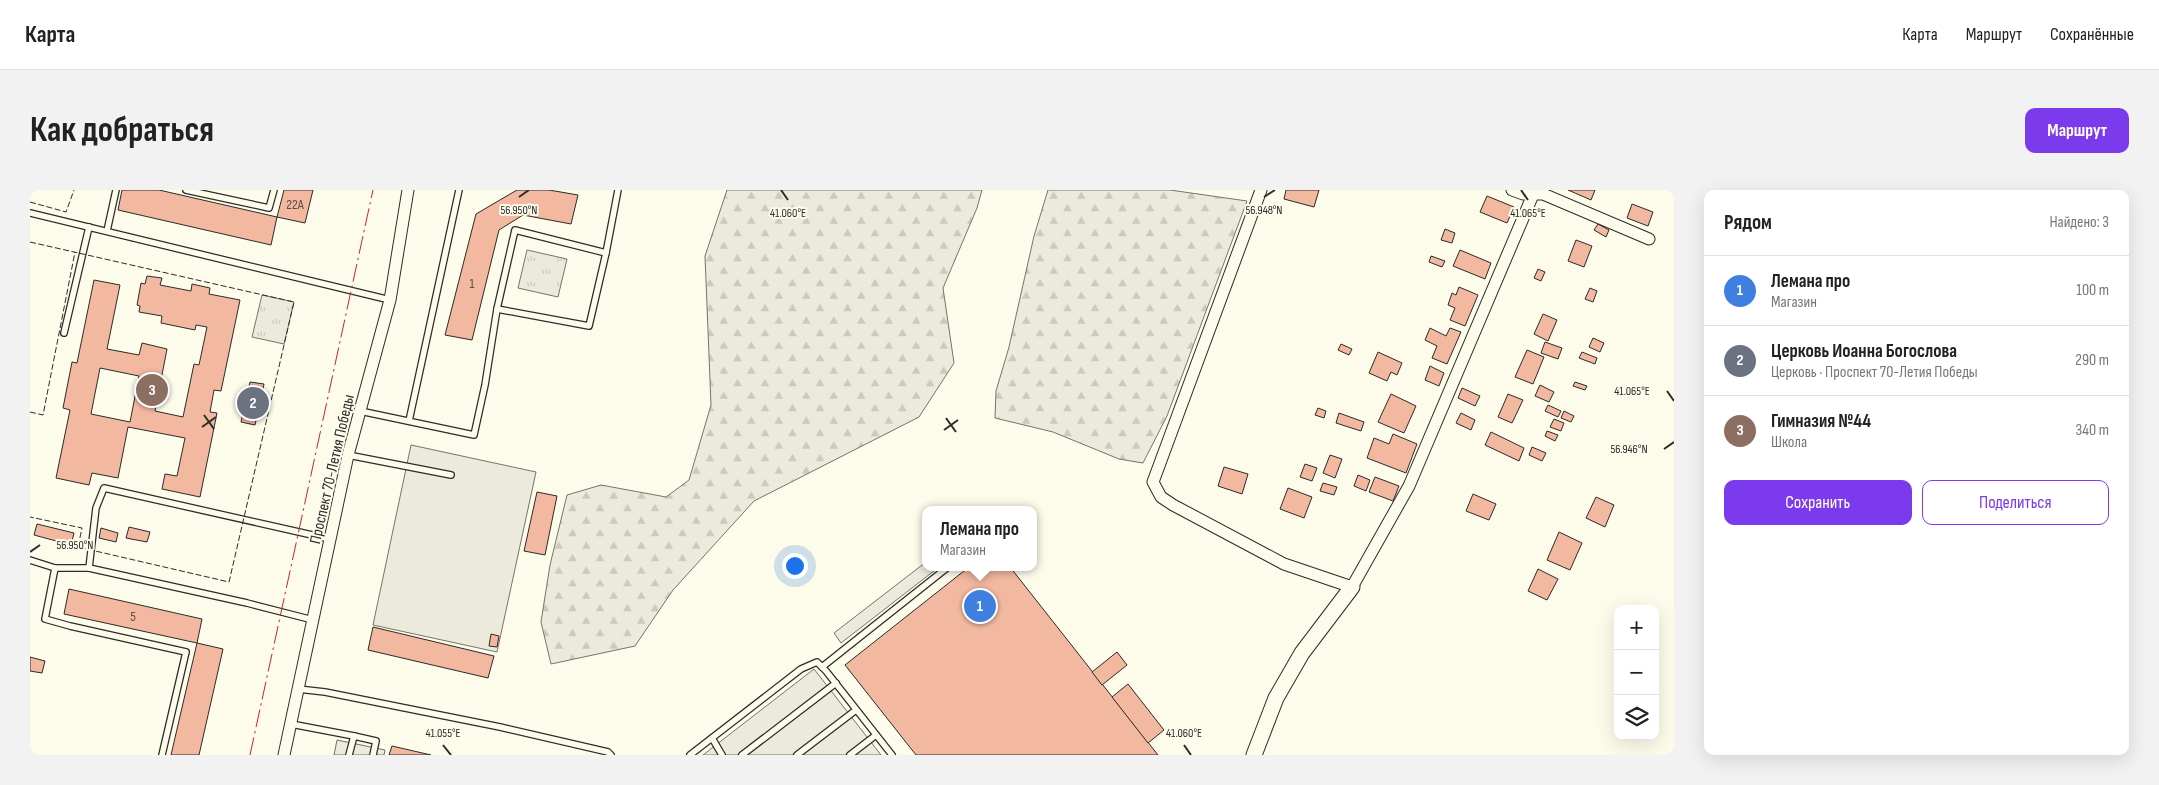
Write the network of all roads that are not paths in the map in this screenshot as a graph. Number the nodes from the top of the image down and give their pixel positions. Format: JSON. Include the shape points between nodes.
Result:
{"nodes":[{"id":1,"x":116,"y":190,"type":"edge"},
{"id":2,"x":186,"y":190,"type":"edge"},
{"id":3,"x":274,"y":190,"type":"edge"},
{"id":4,"x":408,"y":190,"type":"edge"},
{"id":5,"x":459,"y":190,"type":"edge"},
{"id":6,"x":618,"y":190,"type":"edge"},
{"id":7,"x":1261,"y":190,"type":"edge"},
{"id":8,"x":1512,"y":190,"type":"edge"},
{"id":9,"x":1534,"y":192,"type":"edge"},
{"id":10,"x":30,"y":213,"type":"edge"},
{"id":11,"x":89,"y":227,"type":"junction"},
{"id":12,"x":107,"y":231,"type":"junction"},
{"id":13,"x":1650,"y":240,"type":"dead end"},
{"id":14,"x":606,"y":253,"type":"junction"},
{"id":15,"x":390,"y":300,"type":"junction"},
{"id":16,"x":497,"y":309,"type":"junction"},
{"id":17,"x":64,"y":334,"type":"dead end"},
{"id":18,"x":360,"y":411,"type":"junction"},
{"id":19,"x":409,"y":421,"type":"junction"},
{"id":20,"x":348,"y":454,"type":"junction"},
{"id":21,"x":451,"y":475,"type":"dead end"},
{"id":22,"x":330,"y":539,"type":"junction"},
{"id":23,"x":30,"y":560,"type":"edge"},
{"id":24,"x":55,"y":568,"type":"junction"},
{"id":25,"x":88,"y":568,"type":"junction"},
{"id":26,"x":943,"y":571,"type":"edge"},
{"id":27,"x":1352,"y":587,"type":"junction"},
{"id":28,"x":313,"y":620,"type":"junction"},
{"id":29,"x":822,"y":667,"type":"junction"},
{"id":30,"x":836,"y":683,"type":"junction"},
{"id":31,"x":298,"y":689,"type":"junction"},
{"id":32,"x":856,"y":710,"type":"junction"},
{"id":33,"x":291,"y":724,"type":"junction"},
{"id":34,"x":876,"y":735,"type":"junction"},
{"id":35,"x":354,"y":736,"type":"junction"},
{"id":36,"x":712,"y":738,"type":"junction"},
{"id":37,"x":162,"y":755,"type":"edge"},
{"id":38,"x":284,"y":755,"type":"edge"},
{"id":39,"x":349,"y":755,"type":"edge"},
{"id":40,"x":372,"y":755,"type":"edge"},
{"id":41,"x":610,"y":755,"type":"edge"},
{"id":42,"x":690,"y":755,"type":"edge"},
{"id":43,"x":722,"y":755,"type":"edge"},
{"id":44,"x":742,"y":755,"type":"edge"},
{"id":45,"x":797,"y":755,"type":"edge"},
{"id":46,"x":850,"y":755,"type":"edge"},
{"id":47,"x":892,"y":755,"type":"edge"},
{"id":48,"x":1254,"y":755,"type":"edge"}],
"edges":[{"from":1,"to":12,"type":"lane"},
{"from":2,"to":3,"type":"lane","via":[[269,208]]},
{"from":4,"to":15,"type":"street","name":"Проспект 70-Летия Победы"},
{"from":5,"to":19,"type":"lane"},
{"from":6,"to":14,"type":"lane"},
{"from":7,"to":27,"type":"street","via":[[1153,482],[1161,497],[1173,505],[1284,564]]},
{"from":8,"to":9,"type":"street","via":[[1523,194]]},
{"from":9,"to":13,"type":"street"},
{"from":9,"to":27,"type":"street","via":[[1409,486]]},
{"from":10,"to":11,"type":"lane"},
{"from":11,"to":12,"type":"lane"},
{"from":11,"to":17,"type":"lane"},
{"from":12,"to":15,"type":"lane"},
{"from":14,"to":16,"type":"lane","via":[[589,326]]},
{"from":14,"to":16,"type":"lane","via":[[515,230]]},
{"from":15,"to":18,"type":"street","name":"Проспект 70-Летия Победы"},
{"from":16,"to":19,"type":"lane","via":[[474,435]]},
{"from":18,"to":19,"type":"lane"},
{"from":18,"to":20,"type":"street","name":"Проспект 70-Летия Победы"},
{"from":20,"to":21,"type":"lane"},
{"from":20,"to":22,"type":"street","name":"Проспект 70-Летия Победы"},
{"from":22,"to":25,"type":"lane","via":[[104,488],[96,508]]},
{"from":22,"to":28,"type":"street","name":"Проспект 70-Летия Победы"},
{"from":23,"to":24,"type":"lane"},
{"from":24,"to":25,"type":"lane"},
{"from":24,"to":37,"type":"lane","via":[[45,619],[186,652]]},
{"from":25,"to":28,"type":"lane"},
{"from":26,"to":29,"type":"lane"},
{"from":27,"to":48,"type":"street","via":[[1302,653],[1276,698]]},
{"from":28,"to":31,"type":"street","name":"Проспект 70-Летия Победы"},
{"from":29,"to":30,"type":"lane"},
{"from":29,"to":36,"type":"lane","via":[[817,662],[800,669]]},
{"from":30,"to":32,"type":"lane"},
{"from":30,"to":44,"type":"lane"},
{"from":31,"to":33,"type":"street","name":"Проспект 70-Летия Победы"},
{"from":31,"to":41,"type":"lane","via":[[500,728]]},
{"from":32,"to":34,"type":"lane"},
{"from":32,"to":45,"type":"lane"},
{"from":33,"to":35,"type":"lane"},
{"from":33,"to":38,"type":"street","name":"Проспект 70-Летия Победы"},
{"from":34,"to":46,"type":"lane"},
{"from":34,"to":47,"type":"lane"},
{"from":35,"to":39,"type":"lane"},
{"from":35,"to":40,"type":"lane","via":[[376,741]]},
{"from":36,"to":42,"type":"lane"},
{"from":36,"to":43,"type":"lane"}]}
